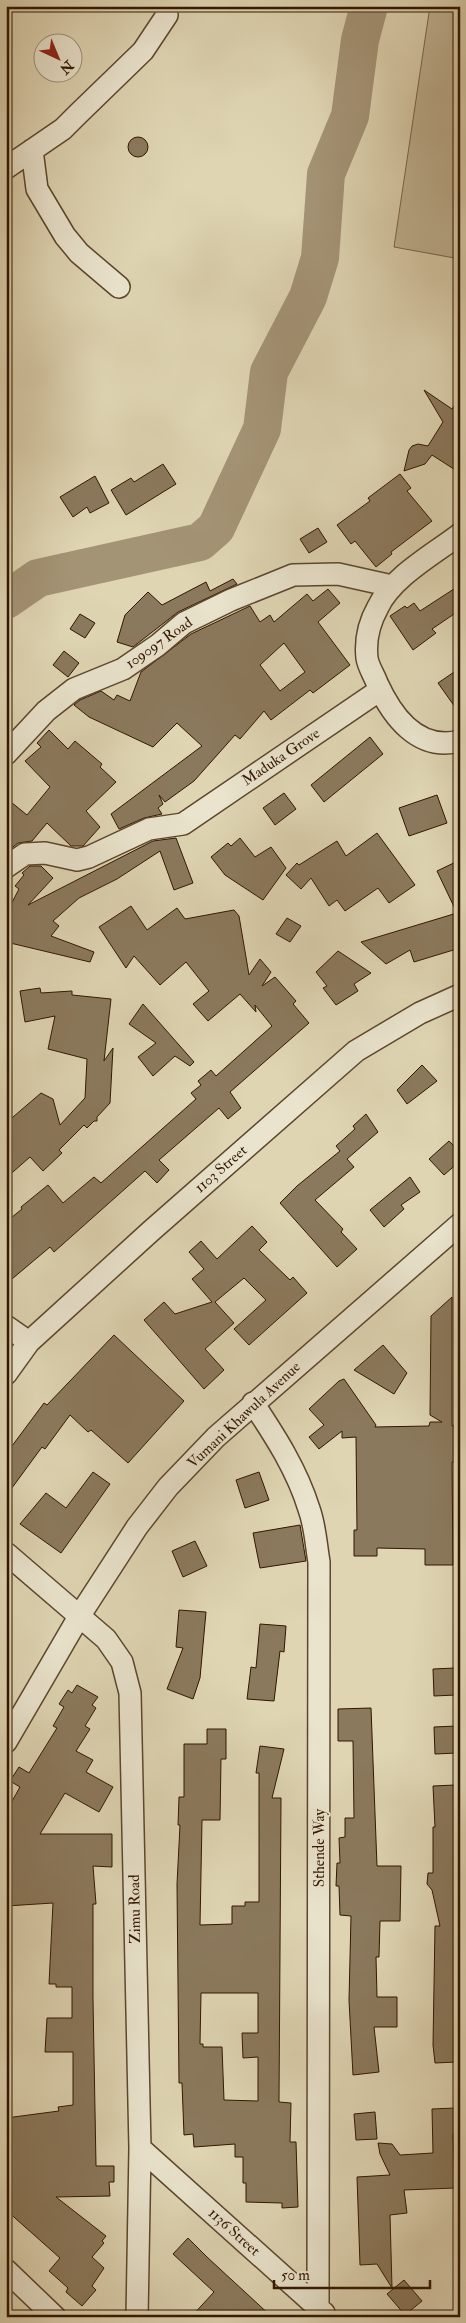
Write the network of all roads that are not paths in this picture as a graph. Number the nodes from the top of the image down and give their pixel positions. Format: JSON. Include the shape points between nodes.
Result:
{"nodes":[{"id":1,"x":167,"y":14,"type":"dead end"},
{"id":2,"x":32,"y":150,"type":"junction"},
{"id":3,"x":6,"y":168,"type":"edge"},
{"id":4,"x":119,"y":287,"type":"dead end"},
{"id":5,"x":460,"y":534,"type":"edge"},
{"id":6,"x":392,"y":586,"type":"junction"},
{"id":7,"x":380,"y":690,"type":"junction"},
{"id":8,"x":460,"y":741,"type":"edge"},
{"id":9,"x":6,"y":754,"type":"edge"},
{"id":10,"x":6,"y":867,"type":"edge"},
{"id":11,"x":460,"y":994,"type":"edge"},
{"id":12,"x":460,"y":1224,"type":"edge"},
{"id":13,"x":6,"y":1326,"type":"edge"},
{"id":14,"x":29,"y":1342,"type":"junction"},
{"id":15,"x":6,"y":1374,"type":"edge"},
{"id":16,"x":253,"y":1403,"type":"junction"},
{"id":17,"x":6,"y":1553,"type":"edge"},
{"id":18,"x":80,"y":1615,"type":"junction"},
{"id":19,"x":6,"y":1742,"type":"edge"},
{"id":20,"x":140,"y":2148,"type":"junction"},
{"id":21,"x":6,"y":2270,"type":"edge"},
{"id":22,"x":323,"y":2312,"type":"edge"},
{"id":23,"x":55,"y":2317,"type":"edge"},
{"id":24,"x":137,"y":2317,"type":"edge"}],
"edges":[{"from":1,"to":2,"type":"street","via":[[131,64],[62,129]]},
{"from":2,"to":3,"type":"street"},
{"from":2,"to":4,"type":"street","via":[[37,189],[65,236],[79,253]]},
{"from":5,"to":6,"type":"street"},
{"from":6,"to":7,"type":"street","via":[[378,606],[367,633],[368,660]]},
{"from":6,"to":9,"type":"street","name":"109097 Road","via":[[338,574],[293,575],[231,600],[184,623],[123,669],[74,689],[46,710]]},
{"from":7,"to":8,"type":"street","via":[[396,718],[410,732],[435,742]]},
{"from":7,"to":10,"type":"street","name":"Maduka Grove","via":[[183,824],[149,829],[77,860],[44,853],[25,854]]},
{"from":11,"to":14,"type":"street","name":"1103 Street","via":[[420,1013],[356,1051],[151,1230]]},
{"from":12,"to":16,"type":"street","name":"Vumani Khawula Avenue"},
{"from":13,"to":14,"type":"street"},
{"from":14,"to":15,"type":"street","name":"1103 Street"},
{"from":16,"to":18,"type":"street","name":"Vumani Khawula Avenue","via":[[216,1436],[168,1487],[137,1527]]},
{"from":16,"to":22,"type":"street","name":"Sthende Way","via":[[278,1440],[310,1509],[319,1562]]},
{"from":17,"to":18,"type":"street","name":"Zimu Road"},
{"from":18,"to":19,"type":"street","name":"Vumani Khawula Avenue"},
{"from":18,"to":20,"type":"street","name":"Zimu Road","via":[[106,1639],[122,1662],[130,1693]]},
{"from":20,"to":22,"type":"street","name":"1136 Street"},
{"from":20,"to":24,"type":"street","name":"Zimu Road"},
{"from":21,"to":23,"type":"street"}]}
